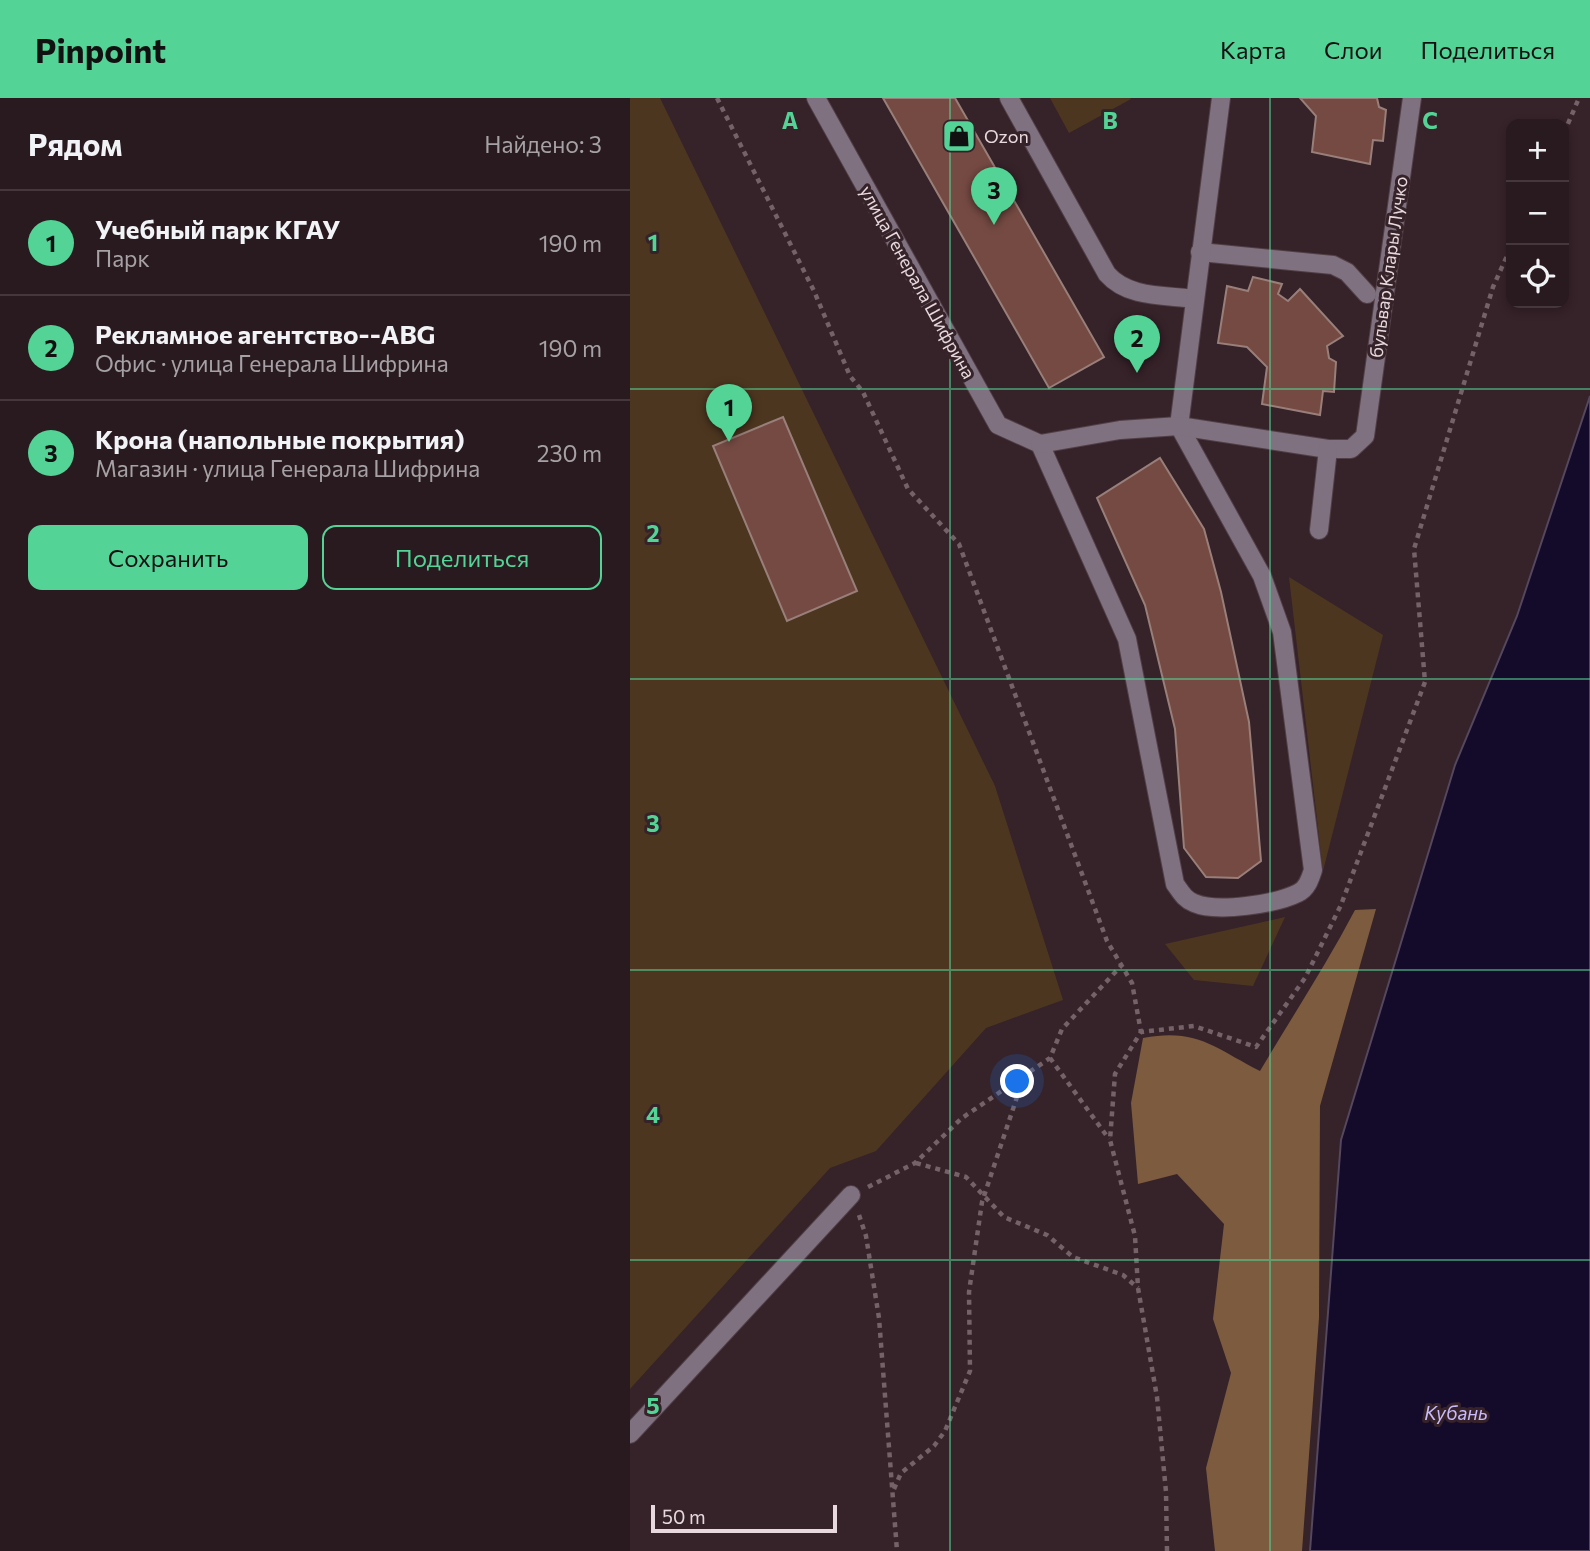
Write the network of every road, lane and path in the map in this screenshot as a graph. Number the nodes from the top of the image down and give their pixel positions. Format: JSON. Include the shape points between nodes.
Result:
{"nodes":[{"id":1,"x":717,"y":98,"type":"edge"},
{"id":2,"x":816,"y":98,"type":"edge"},
{"id":3,"x":1010,"y":98,"type":"edge"},
{"id":4,"x":1221,"y":98,"type":"edge"},
{"id":5,"x":1412,"y":98,"type":"edge"},
{"id":6,"x":1579,"y":98,"type":"edge"},
{"id":7,"x":1569,"y":121,"type":"edge"},
{"id":8,"x":1200,"y":252,"type":"junction"},
{"id":9,"x":1506,"y":258,"type":"edge"},
{"id":10,"x":1367,"y":294,"type":"dead end"},
{"id":11,"x":1194,"y":299,"type":"junction"},
{"id":12,"x":1179,"y":426,"type":"junction"},
{"id":13,"x":1040,"y":444,"type":"junction"},
{"id":14,"x":1328,"y":449,"type":"junction"},
{"id":15,"x":1319,"y":530,"type":"dead end"},
{"id":16,"x":1121,"y":966,"type":"junction"},
{"id":17,"x":1141,"y":1032,"type":"junction"},
{"id":18,"x":1050,"y":1058,"type":"junction"},
{"id":19,"x":1025,"y":1076,"type":"junction"},
{"id":20,"x":1110,"y":1140,"type":"junction"},
{"id":21,"x":915,"y":1163,"type":"junction"},
{"id":22,"x":851,"y":1195,"type":"junction"},
{"id":23,"x":984,"y":1195,"type":"junction"},
{"id":24,"x":1138,"y":1288,"type":"junction"},
{"id":25,"x":630,"y":1434,"type":"edge"},
{"id":26,"x":892,"y":1491,"type":"junction"},
{"id":27,"x":897,"y":1551,"type":"edge"},
{"id":28,"x":1167,"y":1551,"type":"edge"}],
"edges":[{"from":1,"to":16,"type":"path","via":[[908,489],[959,544],[1107,942]]},
{"from":2,"to":13,"type":"street","name":"улица Генерала Шифрина","via":[[998,425]]},
{"from":3,"to":11,"type":"street","via":[[1107,274],[1118,286],[1134,292]]},
{"from":4,"to":8,"type":"street"},
{"from":5,"to":14,"type":"street","name":"бульвар Клары Лучко","via":[[1365,436],[1351,449]]},
{"from":6,"to":7,"type":"path"},
{"from":8,"to":10,"type":"street","via":[[1333,265],[1347,272]]},
{"from":8,"to":11,"type":"street"},
{"from":9,"to":17,"type":"path","via":[[1493,287],[1414,549],[1425,681],[1341,905],[1305,978],[1256,1047],[1194,1026]]},
{"from":11,"to":12,"type":"street"},
{"from":12,"to":13,"type":"street","via":[[1120,430]]},
{"from":12,"to":13,"type":"street","via":[[1262,576],[1282,632],[1313,870],[1299,893],[1244,907],[1197,905],[1175,884],[1127,639]]},
{"from":12,"to":14,"type":"street"},
{"from":14,"to":15,"type":"street"},
{"from":16,"to":17,"type":"path","via":[[1132,984]]},
{"from":16,"to":18,"type":"path","via":[[1062,1029]]},
{"from":17,"to":20,"type":"path","via":[[1115,1073]]},
{"from":18,"to":19,"type":"path"},
{"from":18,"to":20,"type":"path"},
{"from":19,"to":21,"type":"path","via":[[962,1118]]},
{"from":19,"to":23,"type":"path"},
{"from":20,"to":24,"type":"path","via":[[1135,1236]]},
{"from":21,"to":22,"type":"path"},
{"from":21,"to":23,"type":"path","via":[[966,1177]]},
{"from":22,"to":25,"type":"street"},
{"from":22,"to":26,"type":"path","via":[[874,1277]]},
{"from":23,"to":24,"type":"path","via":[[1004,1217],[1048,1235],[1073,1257],[1123,1275]]},
{"from":23,"to":26,"type":"path","via":[[969,1292],[970,1371],[945,1432],[901,1473]]},
{"from":24,"to":28,"type":"path","via":[[1157,1397]]},
{"from":26,"to":27,"type":"path"}]}
